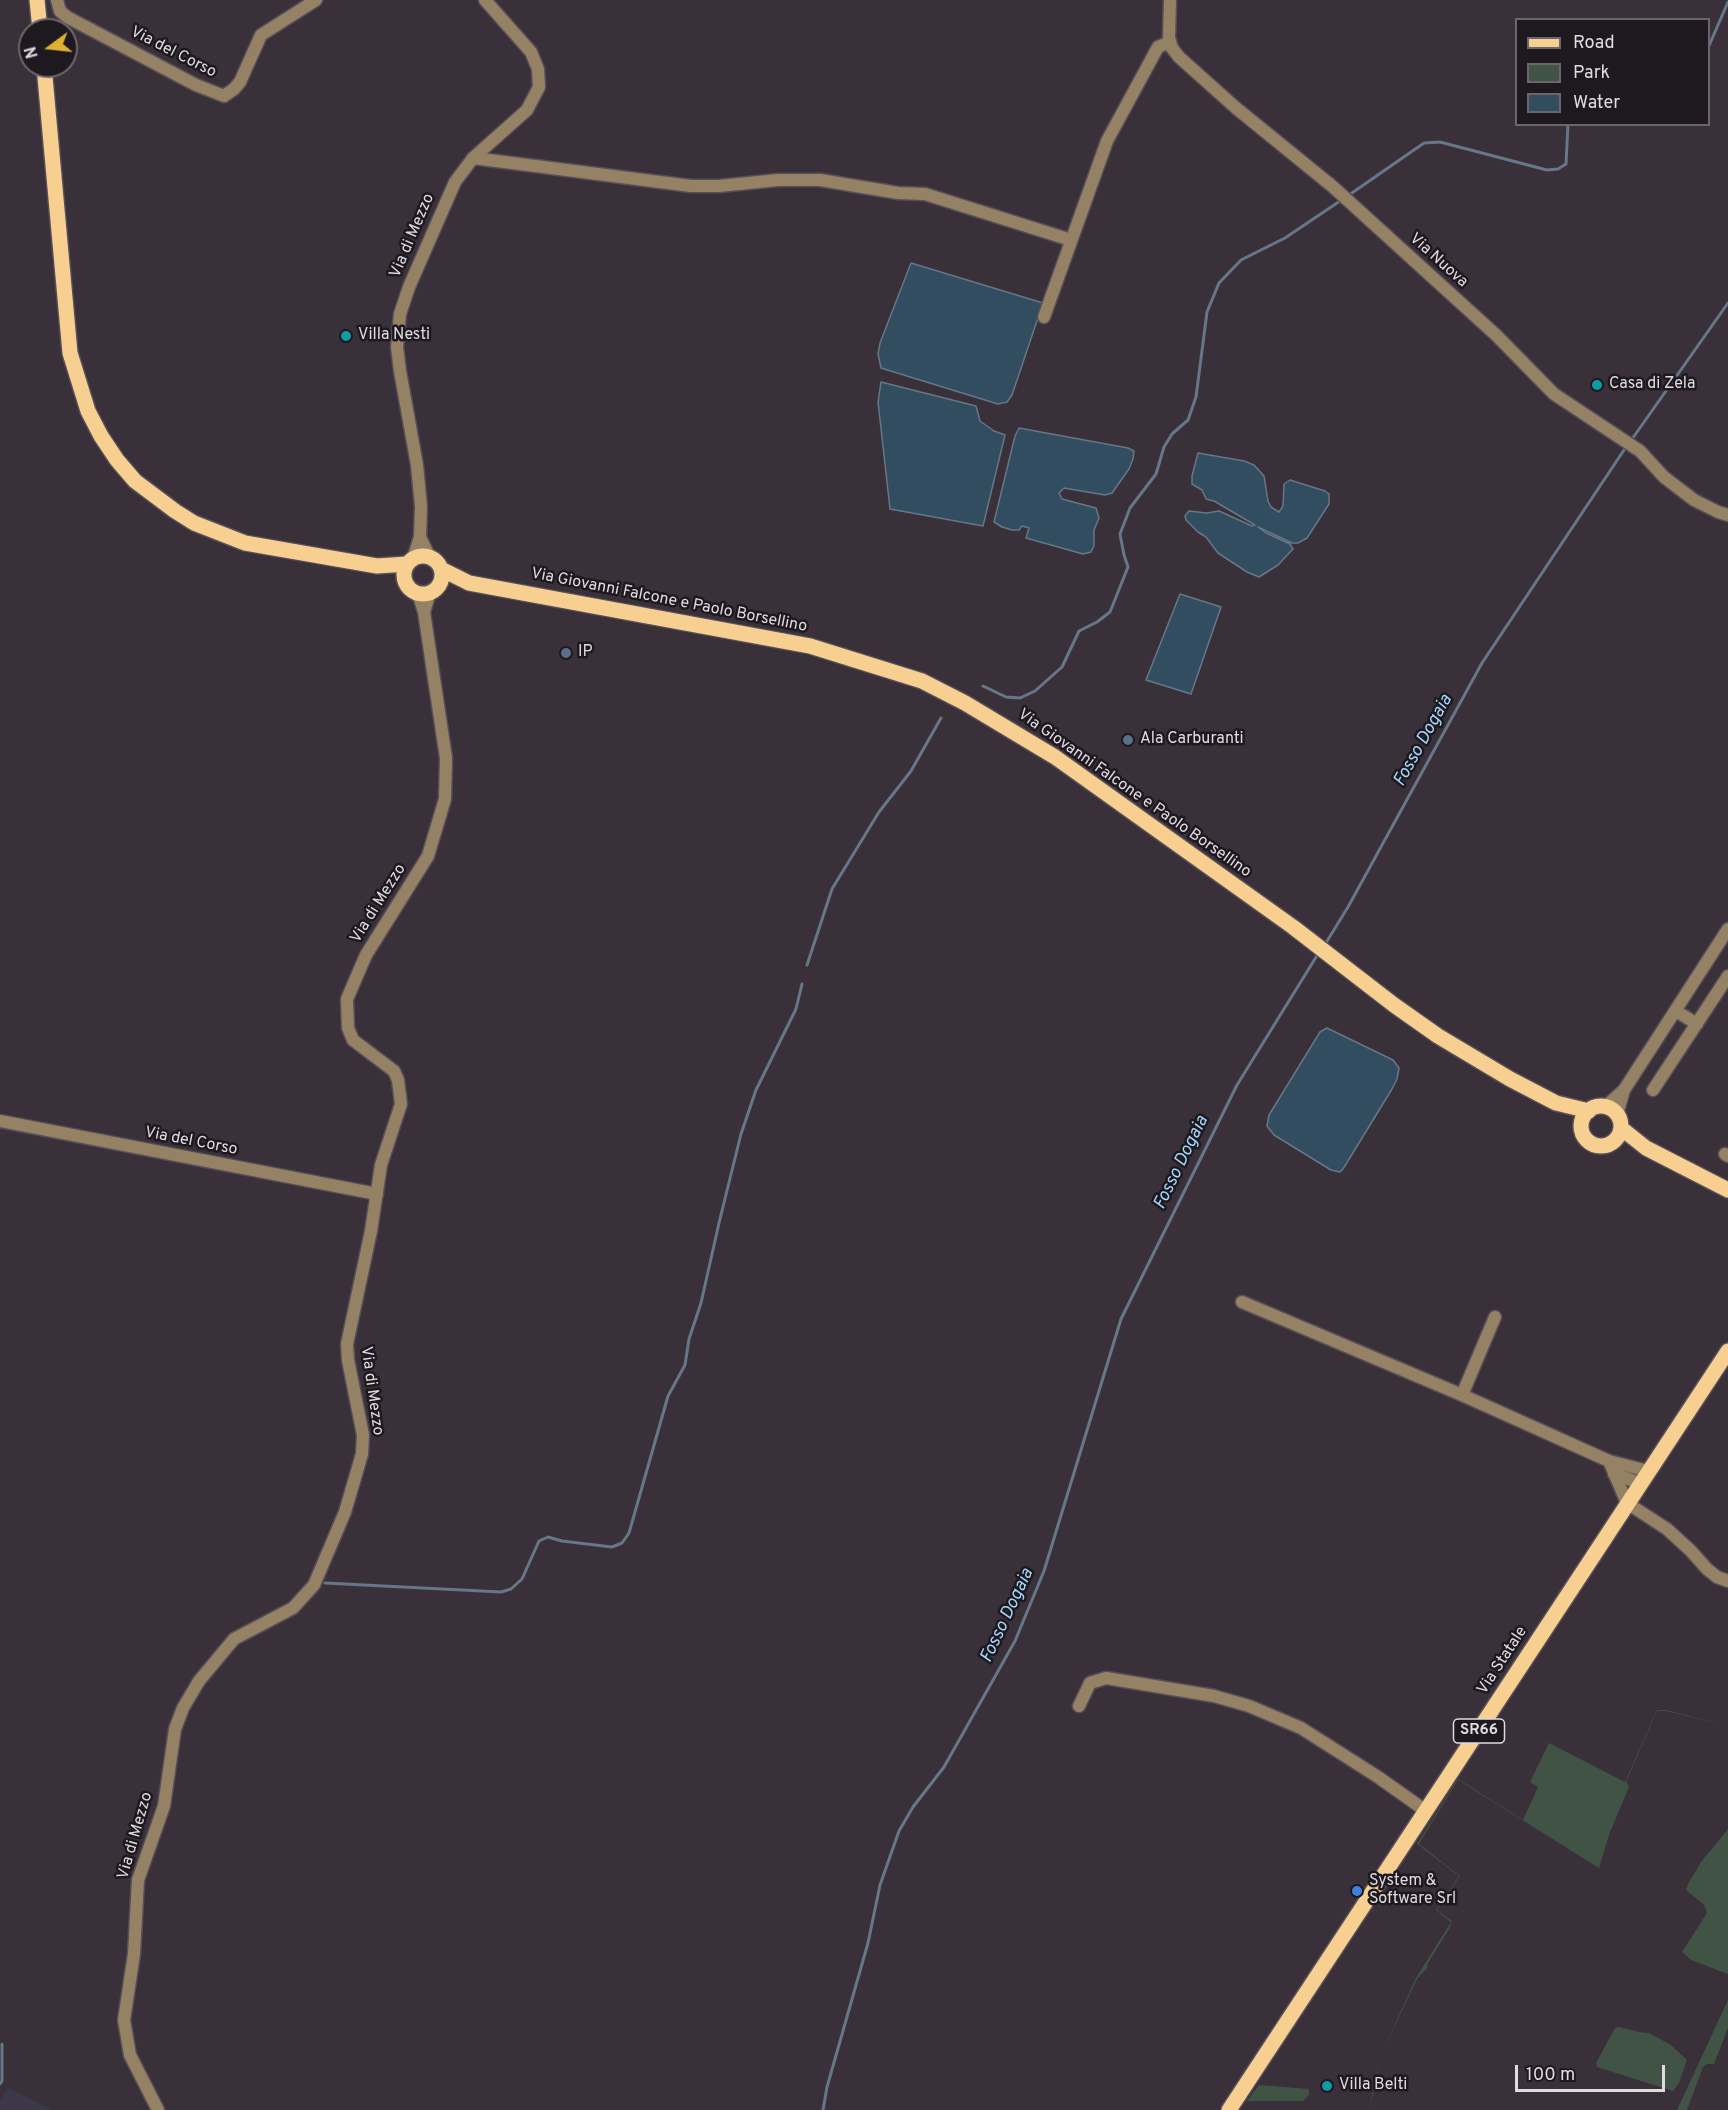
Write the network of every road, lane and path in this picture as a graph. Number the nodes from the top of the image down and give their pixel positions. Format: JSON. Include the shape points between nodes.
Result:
{"nodes":[{"id":1,"x":37,"y":0,"type":"edge"},
{"id":2,"x":57,"y":0,"type":"edge"},
{"id":3,"x":316,"y":0,"type":"edge"},
{"id":4,"x":485,"y":0,"type":"edge"},
{"id":5,"x":1170,"y":0,"type":"edge"},
{"id":6,"x":39,"y":18,"type":"edge"},
{"id":7,"x":1170,"y":42,"type":"junction"},
{"id":8,"x":45,"y":78,"type":"edge"},
{"id":9,"x":473,"y":158,"type":"junction"},
{"id":10,"x":1071,"y":240,"type":"junction"},
{"id":11,"x":1044,"y":317,"type":"dead end"},
{"id":12,"x":1728,"y":515,"type":"edge"},
{"id":13,"x":420,"y":537,"type":"junction"},
{"id":14,"x":430,"y":558,"type":"junction"},
{"id":15,"x":410,"y":561,"type":"junction"},
{"id":16,"x":377,"y":566,"type":"junction"},
{"id":17,"x":441,"y":569,"type":"junction"},
{"id":18,"x":405,"y":581,"type":"junction"},
{"id":19,"x":469,"y":583,"type":"junction"},
{"id":20,"x":429,"y":590,"type":"junction"},
{"id":21,"x":1728,"y":929,"type":"edge"},
{"id":22,"x":1728,"y":976,"type":"edge"},
{"id":23,"x":1676,"y":1011,"type":"junction"},
{"id":24,"x":1697,"y":1024,"type":"junction"},
{"id":25,"x":1653,"y":1090,"type":"dead end"},
{"id":26,"x":1556,"y":1103,"type":"junction"},
{"id":27,"x":1589,"y":1111,"type":"junction"},
{"id":28,"x":1614,"y":1116,"type":"junction"},
{"id":29,"x":0,"y":1121,"type":"edge"},
{"id":30,"x":1582,"y":1128,"type":"junction"},
{"id":31,"x":1612,"y":1143,"type":"junction"},
{"id":32,"x":1646,"y":1148,"type":"junction"},
{"id":33,"x":1728,"y":1190,"type":"edge"},
{"id":34,"x":377,"y":1194,"type":"junction"},
{"id":35,"x":1242,"y":1302,"type":"dead end"},
{"id":36,"x":1495,"y":1317,"type":"dead end"},
{"id":37,"x":1728,"y":1351,"type":"edge"},
{"id":38,"x":1462,"y":1395,"type":"junction"},
{"id":39,"x":1609,"y":1461,"type":"junction"},
{"id":40,"x":1614,"y":1474,"type":"junction"},
{"id":41,"x":1644,"y":1477,"type":"junction"},
{"id":42,"x":1627,"y":1503,"type":"junction"},
{"id":43,"x":1728,"y":1581,"type":"edge"},
{"id":44,"x":1079,"y":1706,"type":"dead end"},
{"id":45,"x":1426,"y":1811,"type":"junction"},
{"id":46,"x":158,"y":2110,"type":"edge"},
{"id":47,"x":1229,"y":2110,"type":"edge"}],
"edges":[{"from":1,"to":6,"type":"main road"},
{"from":2,"to":3,"type":"street","name":"Via del Corso","via":[[66,17],[224,96],[240,82],[261,35]]},
{"from":4,"to":9,"type":"street","name":"Via di Mezzo","via":[[531,52],[539,79],[536,96],[527,110]]},
{"from":5,"to":7,"type":"street"},
{"from":7,"to":10,"type":"street","via":[[1158,47],[1107,141]]},
{"from":7,"to":12,"type":"street","name":"Via Nuova","via":[[1179,57],[1228,101],[1312,168],[1496,334],[1554,394],[1640,451],[1664,477],[1694,500]]},
{"from":8,"to":16,"type":"main road","via":[[70,353],[88,411],[117,460],[154,497],[194,523],[245,543]]},
{"from":9,"to":10,"type":"street","via":[[691,186],[820,180],[925,194]]},
{"from":9,"to":13,"type":"street","name":"Via di Mezzo","via":[[450,192],[400,314],[397,347],[417,465]]},
{"from":10,"to":11,"type":"street"},
{"from":13,"to":14,"type":"street"},
{"from":13,"to":15,"type":"street"},
{"from":14,"to":15,"type":"main road","via":[[421,556]]},
{"from":14,"to":17,"type":"main road"},
{"from":15,"to":16,"type":"main road"},
{"from":15,"to":18,"type":"main road"},
{"from":16,"to":18,"type":"main road"},
{"from":17,"to":19,"type":"main road","name":"Via Giovanni Falcone e Paolo Borsellino"},
{"from":17,"to":20,"type":"main road","via":[[441,577]]},
{"from":18,"to":20,"type":"main road","via":[[408,586]]},
{"from":19,"to":20,"type":"main road","name":"Via Giovanni Falcone e Paolo Borsellino"},
{"from":19,"to":26,"type":"main road","name":"Via Giovanni Falcone e Paolo Borsellino","via":[[810,646],[922,681],[1055,758],[1293,927],[1438,1036]]},
{"from":20,"to":34,"type":"street","name":"Via di Mezzo","via":[[424,612],[447,758],[445,799],[428,856],[366,955],[347,999],[348,1028],[353,1040],[394,1071],[400,1089],[401,1104],[381,1165]]},
{"from":21,"to":23,"type":"street"},
{"from":22,"to":24,"type":"street"},
{"from":23,"to":24,"type":"street"},
{"from":23,"to":28,"type":"street","via":[[1624,1090]]},
{"from":24,"to":25,"type":"street"},
{"from":26,"to":27,"type":"main road","name":"Via Giovanni Falcone e Paolo Borsellino"},
{"from":26,"to":30,"type":"main road","name":"Via Giovanni Falcone e Paolo Borsellino"},
{"from":27,"to":28,"type":"main road","name":"Via Giovanni Falcone e Paolo Borsellino","via":[[1596,1107]]},
{"from":27,"to":30,"type":"main road","via":[[1582,1120]]},
{"from":28,"to":31,"type":"main road","via":[[1619,1135]]},
{"from":28,"to":32,"type":"main road","name":"Via Giovanni Falcone e Paolo Borsellino"},
{"from":29,"to":34,"type":"street","name":"Via del Corso"},
{"from":30,"to":31,"type":"main road","name":"Via Giovanni Falcone e Paolo Borsellino","via":[[1592,1144]]},
{"from":31,"to":32,"type":"main road","name":"Via Giovanni Falcone e Paolo Borsellino"},
{"from":32,"to":33,"type":"main road","name":"Via Giovanni Falcone e Paolo Borsellino"},
{"from":34,"to":46,"type":"street","name":"Via di Mezzo","via":[[347,1344],[363,1435],[362,1454],[350,1495],[314,1584],[279,1617],[234,1639],[199,1681],[183,1708],[175,1730],[164,1806],[138,1880],[134,1954],[124,2020],[130,2055]]},
{"from":35,"to":38,"type":"street"},
{"from":36,"to":38,"type":"street"},
{"from":37,"to":41,"type":"main road","name":"Via Statale","number":"SR66"},
{"from":38,"to":39,"type":"street"},
{"from":39,"to":40,"type":"street"},
{"from":39,"to":41,"type":"street"},
{"from":40,"to":41,"type":"street"},
{"from":40,"to":42,"type":"street"},
{"from":41,"to":42,"type":"main road","name":"Via Statale","number":"SR66"},
{"from":42,"to":43,"type":"street","via":[[1667,1528],[1707,1569]]},
{"from":42,"to":45,"type":"main road","name":"Via Statale","number":"SR66"},
{"from":44,"to":45,"type":"street","via":[[1090,1683],[1106,1678],[1214,1696],[1248,1706],[1301,1728]]},
{"from":45,"to":47,"type":"main road","name":"Via Statale","number":"SR66"}]}
